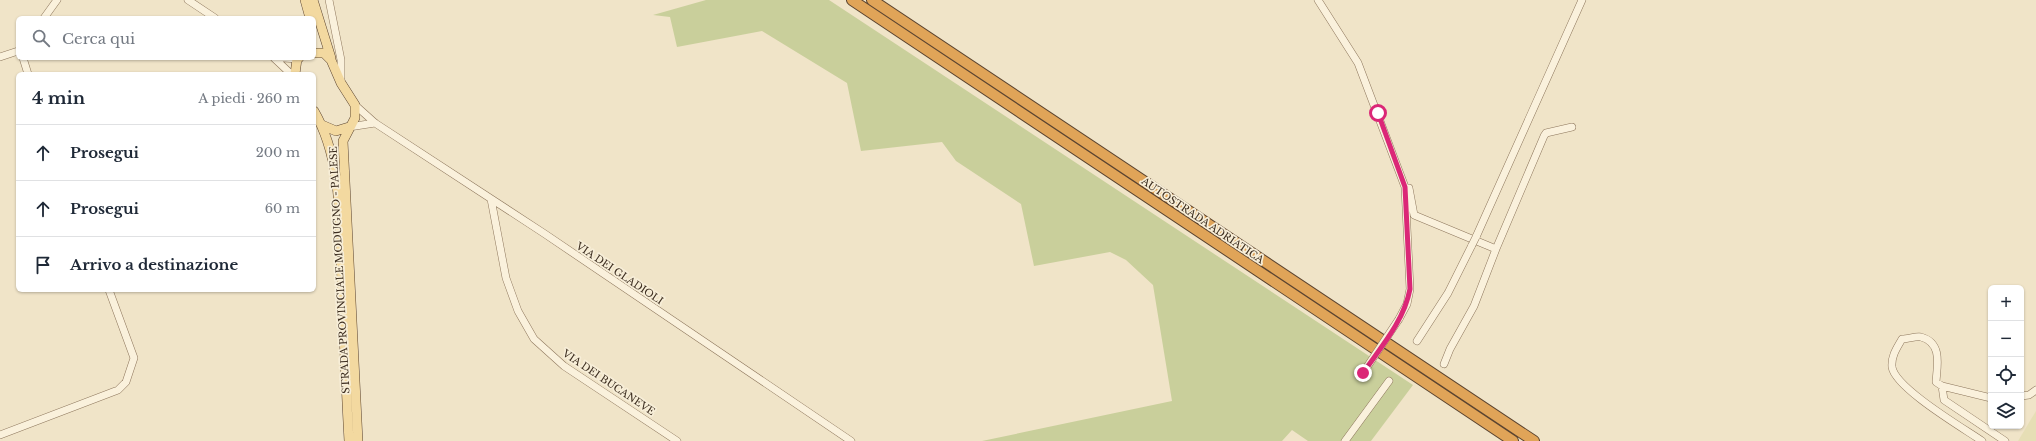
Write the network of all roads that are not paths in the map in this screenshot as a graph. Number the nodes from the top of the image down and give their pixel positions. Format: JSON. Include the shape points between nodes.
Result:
{"nodes":[{"id":1,"x":57,"y":0,"type":"edge"},
{"id":2,"x":188,"y":0,"type":"edge"},
{"id":3,"x":305,"y":0,"type":"edge"},
{"id":4,"x":314,"y":0,"type":"edge"},
{"id":5,"x":329,"y":0,"type":"edge"},
{"id":6,"x":852,"y":0,"type":"edge"},
{"id":7,"x":872,"y":0,"type":"edge"},
{"id":8,"x":1318,"y":0,"type":"edge"},
{"id":9,"x":1582,"y":0,"type":"edge"},
{"id":10,"x":45,"y":16,"type":"edge"},
{"id":11,"x":212,"y":16,"type":"edge"},
{"id":12,"x":309,"y":16,"type":"edge"},
{"id":13,"x":16,"y":52,"type":"edge"},
{"id":14,"x":316,"y":53,"type":"edge"},
{"id":15,"x":0,"y":58,"type":"edge"},
{"id":16,"x":24,"y":60,"type":"edge"},
{"id":17,"x":276,"y":60,"type":"edge"},
{"id":18,"x":298,"y":60,"type":"edge"},
{"id":19,"x":331,"y":60,"type":"junction"},
{"id":20,"x":27,"y":72,"type":"edge"},
{"id":21,"x":289,"y":72,"type":"edge"},
{"id":22,"x":295,"y":72,"type":"edge"},
{"id":23,"x":341,"y":83,"type":"junction"},
{"id":24,"x":355,"y":105,"type":"junction"},
{"id":25,"x":316,"y":114,"type":"edge"},
{"id":26,"x":375,"y":123,"type":"junction"},
{"id":27,"x":322,"y":125,"type":"junction"},
{"id":28,"x":349,"y":127,"type":"junction"},
{"id":29,"x":1572,"y":127,"type":"dead end"},
{"id":30,"x":1405,"y":187,"type":"junction"},
{"id":31,"x":491,"y":199,"type":"junction"},
{"id":32,"x":1496,"y":249,"type":"junction"},
{"id":33,"x":110,"y":292,"type":"edge"},
{"id":34,"x":1417,"y":341,"type":"dead end"},
{"id":35,"x":1444,"y":364,"type":"dead end"},
{"id":36,"x":1363,"y":373,"type":"dead end"},
{"id":37,"x":1389,"y":381,"type":"dead end"},
{"id":38,"x":1942,"y":386,"type":"junction"},
{"id":39,"x":2036,"y":390,"type":"edge"},
{"id":40,"x":2024,"y":396,"type":"edge"},
{"id":41,"x":1988,"y":397,"type":"edge"},
{"id":42,"x":0,"y":435,"type":"edge"},
{"id":43,"x":349,"y":441,"type":"edge"},
{"id":44,"x":358,"y":441,"type":"edge"},
{"id":45,"x":678,"y":441,"type":"edge"},
{"id":46,"x":851,"y":441,"type":"edge"},
{"id":47,"x":1345,"y":441,"type":"edge"},
{"id":48,"x":1513,"y":441,"type":"edge"},
{"id":49,"x":1534,"y":441,"type":"edge"},
{"id":50,"x":1982,"y":441,"type":"edge"},
{"id":51,"x":2005,"y":441,"type":"edge"}],
"edges":[{"from":1,"to":10,"type":"street"},
{"from":2,"to":11,"type":"street"},
{"from":3,"to":12,"type":"main road"},
{"from":4,"to":19,"type":"main road"},
{"from":5,"to":23,"type":"street","via":[[341,60]]},
{"from":6,"to":48,"type":"highway","name":"AUTOSTRADA ADRIATICA"},
{"from":7,"to":49,"type":"highway","name":"AUTOSTRADA ADRIATICA"},
{"from":8,"to":30,"type":"street","via":[[1358,62]]},
{"from":9,"to":34,"type":"street","bridge":true,"via":[[1476,237],[1448,293]]},
{"from":13,"to":15,"type":"street"},
{"from":14,"to":19,"type":"main road","via":[[324,53]]},
{"from":16,"to":20,"type":"street"},
{"from":17,"to":21,"type":"street"},
{"from":18,"to":22,"type":"main road"},
{"from":19,"to":23,"type":"main road"},
{"from":23,"to":24,"type":"main road"},
{"from":24,"to":26,"type":"street","name":"VIA DEI GLADIOLI"},
{"from":24,"to":28,"type":"main road","name":"STRADA PROVINCIALE MODUGNO - PALESE","via":[[355,118]]},
{"from":25,"to":27,"type":"main road","name":"STRADA PROVINCIALE MODUGNO - PALESE"},
{"from":26,"to":28,"type":"street"},
{"from":26,"to":31,"type":"street","name":"VIA DEI GLADIOLI"},
{"from":27,"to":28,"type":"main road","via":[[336,131]]},
{"from":27,"to":43,"type":"main road","name":"STRADA PROVINCIALE MODUGNO - PALESE","via":[[333,156],[338,197]]},
{"from":28,"to":44,"type":"main road","name":"STRADA PROVINCIALE MODUGNO - PALESE","via":[[343,141]]},
{"from":29,"to":32,"type":"street","via":[[1546,132]]},
{"from":30,"to":32,"type":"street","via":[[1409,187],[1414,215]]},
{"from":30,"to":36,"type":"street","bridge":true,"via":[[1410,289],[1407,304]]},
{"from":31,"to":45,"type":"street","name":"VIA DEI BUCANEVE","via":[[506,278],[518,311],[534,339],[564,366]]},
{"from":31,"to":46,"type":"street","name":"VIA DEI GLADIOLI"},
{"from":32,"to":35,"type":"street","via":[[1474,306]]},
{"from":33,"to":42,"type":"street","via":[[134,358],[126,382],[118,390]]},
{"from":37,"to":47,"type":"street"},
{"from":38,"to":41,"type":"street"},
{"from":38,"to":50,"type":"street","via":[[1936,382],[1939,356],[1933,345],[1921,337],[1902,339],[1893,354],[1892,368],[1902,384]]},
{"from":38,"to":51,"type":"street","via":[[1944,400]]},
{"from":39,"to":40,"type":"street"}]}
